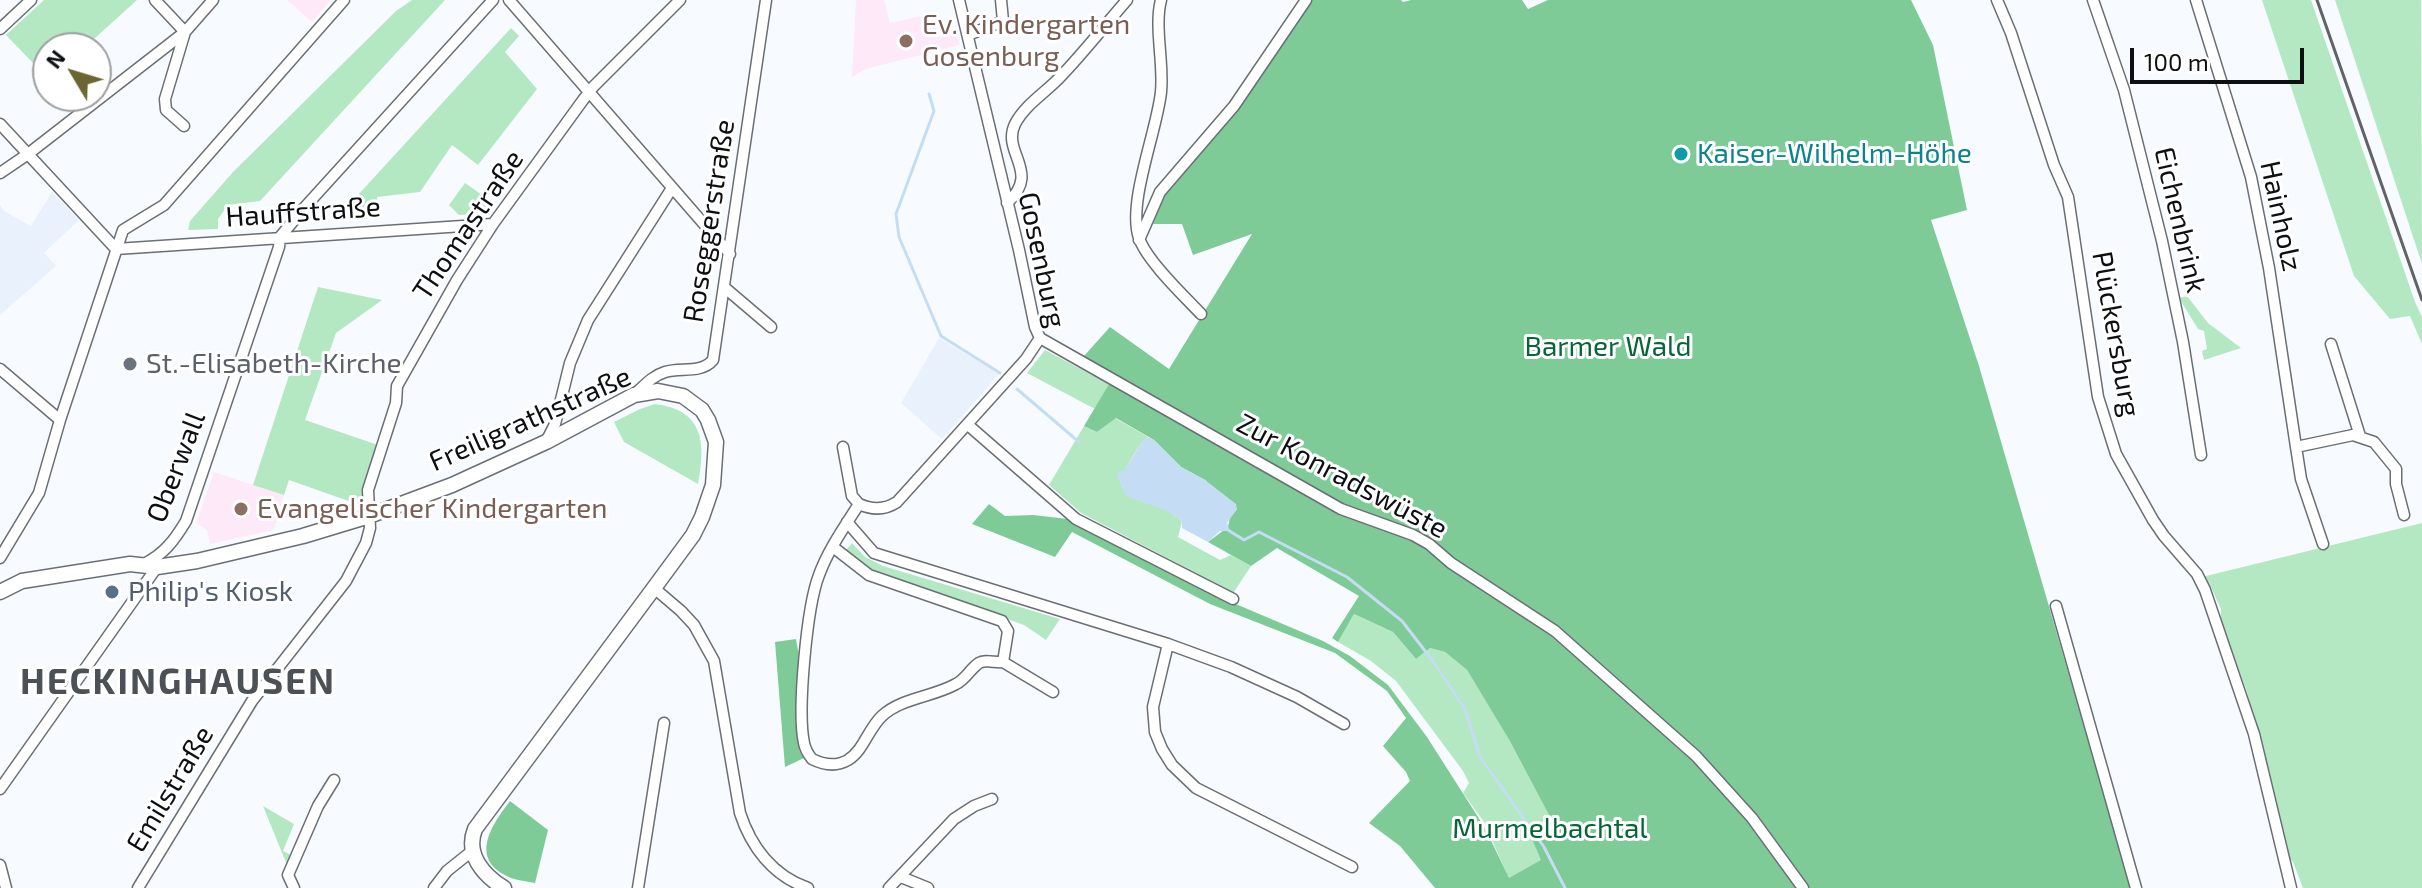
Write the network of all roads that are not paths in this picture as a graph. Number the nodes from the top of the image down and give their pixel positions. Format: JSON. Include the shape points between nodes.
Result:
{"nodes":[{"id":1,"x":31,"y":0,"type":"edge"},
{"id":2,"x":155,"y":0,"type":"edge"},
{"id":3,"x":213,"y":0,"type":"edge"},
{"id":4,"x":344,"y":0,"type":"edge"},
{"id":5,"x":493,"y":0,"type":"edge"},
{"id":6,"x":509,"y":0,"type":"edge"},
{"id":7,"x":680,"y":0,"type":"edge"},
{"id":8,"x":766,"y":0,"type":"edge"},
{"id":9,"x":959,"y":0,"type":"edge"},
{"id":10,"x":1001,"y":0,"type":"edge"},
{"id":11,"x":1127,"y":0,"type":"edge"},
{"id":12,"x":1161,"y":0,"type":"edge"},
{"id":13,"x":1306,"y":0,"type":"edge"},
{"id":14,"x":1997,"y":0,"type":"edge"},
{"id":15,"x":2093,"y":0,"type":"edge"},
{"id":16,"x":2196,"y":0,"type":"edge"},
{"id":17,"x":0,"y":29,"type":"edge"},
{"id":18,"x":185,"y":32,"type":"junction"},
{"id":19,"x":968,"y":35,"type":"junction"},
{"id":20,"x":589,"y":93,"type":"junction"},
{"id":21,"x":0,"y":124,"type":"edge"},
{"id":22,"x":184,"y":126,"type":"dead end"},
{"id":23,"x":28,"y":154,"type":"junction"},
{"id":24,"x":0,"y":173,"type":"edge"},
{"id":25,"x":672,"y":188,"type":"junction"},
{"id":26,"x":1007,"y":203,"type":"junction"},
{"id":27,"x":493,"y":224,"type":"junction"},
{"id":28,"x":280,"y":237,"type":"junction"},
{"id":29,"x":1139,"y":240,"type":"junction"},
{"id":30,"x":116,"y":249,"type":"junction"},
{"id":31,"x":730,"y":254,"type":"junction"},
{"id":32,"x":724,"y":287,"type":"junction"},
{"id":33,"x":1201,"y":314,"type":"dead end"},
{"id":34,"x":771,"y":327,"type":"dead end"},
{"id":35,"x":1040,"y":338,"type":"junction"},
{"id":36,"x":2331,"y":344,"type":"dead end"},
{"id":37,"x":0,"y":369,"type":"edge"},
{"id":38,"x":634,"y":395,"type":"junction"},
{"id":39,"x":60,"y":420,"type":"junction"},
{"id":40,"x":968,"y":425,"type":"junction"},
{"id":41,"x":2360,"y":436,"type":"junction"},
{"id":42,"x":546,"y":442,"type":"junction"},
{"id":43,"x":843,"y":447,"type":"dead end"},
{"id":44,"x":2296,"y":447,"type":"junction"},
{"id":45,"x":2201,"y":455,"type":"dead end"},
{"id":46,"x":859,"y":504,"type":"junction"},
{"id":47,"x":2404,"y":515,"type":"dead end"},
{"id":48,"x":369,"y":516,"type":"junction"},
{"id":49,"x":847,"y":522,"type":"junction"},
{"id":50,"x":2323,"y":544,"type":"dead end"},
{"id":51,"x":833,"y":547,"type":"junction"},
{"id":52,"x":0,"y":558,"type":"edge"},
{"id":53,"x":150,"y":566,"type":"junction"},
{"id":54,"x":654,"y":588,"type":"junction"},
{"id":55,"x":0,"y":592,"type":"edge"},
{"id":56,"x":1233,"y":599,"type":"dead end"},
{"id":57,"x":2056,"y":606,"type":"dead end"},
{"id":58,"x":1168,"y":644,"type":"junction"},
{"id":59,"x":1003,"y":662,"type":"junction"},
{"id":60,"x":1053,"y":692,"type":"dead end"},
{"id":61,"x":664,"y":723,"type":"dead end"},
{"id":62,"x":1344,"y":724,"type":"dead end"},
{"id":63,"x":334,"y":780,"type":"dead end"},
{"id":64,"x":0,"y":789,"type":"edge"},
{"id":65,"x":992,"y":799,"type":"dead end"},
{"id":66,"x":472,"y":851,"type":"junction"},
{"id":67,"x":0,"y":865,"type":"edge"},
{"id":68,"x":1352,"y":867,"type":"dead end"},
{"id":69,"x":901,"y":877,"type":"junction"},
{"id":70,"x":6,"y":888,"type":"edge"},
{"id":71,"x":138,"y":888,"type":"edge"},
{"id":72,"x":294,"y":888,"type":"edge"},
{"id":73,"x":434,"y":888,"type":"edge"},
{"id":74,"x":504,"y":888,"type":"edge"},
{"id":75,"x":638,"y":888,"type":"edge"},
{"id":76,"x":808,"y":888,"type":"edge"},
{"id":77,"x":889,"y":888,"type":"edge"},
{"id":78,"x":928,"y":888,"type":"edge"},
{"id":79,"x":1803,"y":888,"type":"edge"},
{"id":80,"x":2136,"y":888,"type":"edge"},
{"id":81,"x":2291,"y":888,"type":"edge"}],
"edges":[{"from":1,"to":17,"type":"street"},
{"from":2,"to":18,"type":"street"},
{"from":3,"to":18,"type":"street"},
{"from":4,"to":30,"type":"street","via":[[164,205],[123,230]]},
{"from":5,"to":28,"type":"street"},
{"from":6,"to":20,"type":"street"},
{"from":7,"to":20,"type":"street","name":"Thomastraße"},
{"from":8,"to":31,"type":"street","name":"Roseggerstraße"},
{"from":9,"to":19,"type":"street","name":"Gosenburg"},
{"from":10,"to":19,"type":"street","via":[[1003,21]]},
{"from":11,"to":26,"type":"street","via":[[1014,125],[1023,181]]},
{"from":12,"to":29,"type":"street","via":[[1163,80],[1136,212]]},
{"from":13,"to":29,"type":"street","via":[[1234,106],[1160,192]]},
{"from":14,"to":81,"type":"street","name":"Plückersburg","via":[[2068,197],[2101,410],[2116,454],[2153,520],[2205,590],[2254,734]]},
{"from":15,"to":45,"type":"street","name":"Eichenbrink","via":[[2124,90],[2162,241]]},
{"from":16,"to":44,"type":"street","name":"Hainholz","via":[[2251,177]]},
{"from":18,"to":22,"type":"street","via":[[164,105]]},
{"from":18,"to":23,"type":"street"},
{"from":19,"to":26,"type":"street","name":"Gosenburg"},
{"from":20,"to":25,"type":"street"},
{"from":20,"to":27,"type":"street","name":"Thomastraße"},
{"from":21,"to":23,"type":"street"},
{"from":23,"to":24,"type":"street"},
{"from":23,"to":30,"type":"street"},
{"from":25,"to":31,"type":"street"},
{"from":25,"to":42,"type":"street","via":[[584,328]]},
{"from":26,"to":35,"type":"street","name":"Gosenburg"},
{"from":27,"to":28,"type":"street","name":"Hauffstraße"},
{"from":27,"to":48,"type":"street","name":"Thomastraße","via":[[397,386],[368,490]]},
{"from":28,"to":30,"type":"street","name":"Hauffstraße"},
{"from":28,"to":53,"type":"street","name":"Oberwall","via":[[186,521]]},
{"from":29,"to":33,"type":"street"},
{"from":30,"to":39,"type":"street"},
{"from":31,"to":32,"type":"street","name":"Roseggerstraße"},
{"from":32,"to":34,"type":"street"},
{"from":32,"to":38,"type":"street","name":"Roseggerstraße","via":[[713,360],[705,368],[663,373]]},
{"from":35,"to":40,"type":"street","name":"Gosenburg"},
{"from":35,"to":79,"type":"street","name":"Zur Konradswüste","via":[[1341,509],[1429,544],[1555,631],[1696,756],[1752,818]]},
{"from":36,"to":41,"type":"street"},
{"from":37,"to":39,"type":"street"},
{"from":38,"to":42,"type":"street","name":"Freiligrathstraße"},
{"from":38,"to":54,"type":"street","name":"Freiligrathstraße","via":[[658,391],[683,396],[702,410],[716,442],[715,473],[702,517]]},
{"from":39,"to":52,"type":"street","via":[[39,493]]},
{"from":40,"to":46,"type":"street","name":"Gosenburg","via":[[897,502],[877,509]]},
{"from":40,"to":56,"type":"street","via":[[1076,519]]},
{"from":41,"to":44,"type":"street"},
{"from":41,"to":47,"type":"street","via":[[2380,447],[2396,469]]},
{"from":42,"to":48,"type":"street","name":"Freiligrathstraße"},
{"from":43,"to":46,"type":"street","via":[[852,496]]},
{"from":44,"to":50,"type":"street","name":"Hainholz"},
{"from":46,"to":49,"type":"street"},
{"from":48,"to":53,"type":"street","name":"Freiligrathstraße","via":[[236,553]]},
{"from":48,"to":71,"type":"street","name":"Emilstraße","via":[[366,543],[346,581],[252,701]]},
{"from":49,"to":51,"type":"street"},
{"from":49,"to":58,"type":"street","via":[[874,553]]},
{"from":51,"to":59,"type":"street","via":[[869,575],[1002,621],[1008,631]]},
{"from":51,"to":59,"type":"street","via":[[816,586],[802,687],[804,744],[812,759],[840,764],[857,753],[868,732],[891,709],[958,683],[979,663]]},
{"from":53,"to":55,"type":"street","name":"Freiligrathstraße","via":[[130,564],[22,581]]},
{"from":53,"to":64,"type":"street","name":"Oberwall"},
{"from":54,"to":66,"type":"street","name":"Freiligrathstraße","via":[[483,818],[472,837]]},
{"from":54,"to":76,"type":"street","via":[[694,625],[714,661],[745,829],[775,870]]},
{"from":57,"to":80,"type":"street"},
{"from":58,"to":62,"type":"street","via":[[1297,697]]},
{"from":58,"to":68,"type":"street","via":[[1153,707],[1155,732],[1172,765],[1196,788]]},
{"from":59,"to":60,"type":"street"},
{"from":61,"to":75,"type":"street"},
{"from":63,"to":72,"type":"street","via":[[288,875]]},
{"from":65,"to":69,"type":"street","via":[[954,819]]},
{"from":66,"to":73,"type":"street"},
{"from":66,"to":74,"type":"street","via":[[486,875]]},
{"from":67,"to":70,"type":"street"},
{"from":69,"to":77,"type":"street"},
{"from":69,"to":78,"type":"street"}]}
